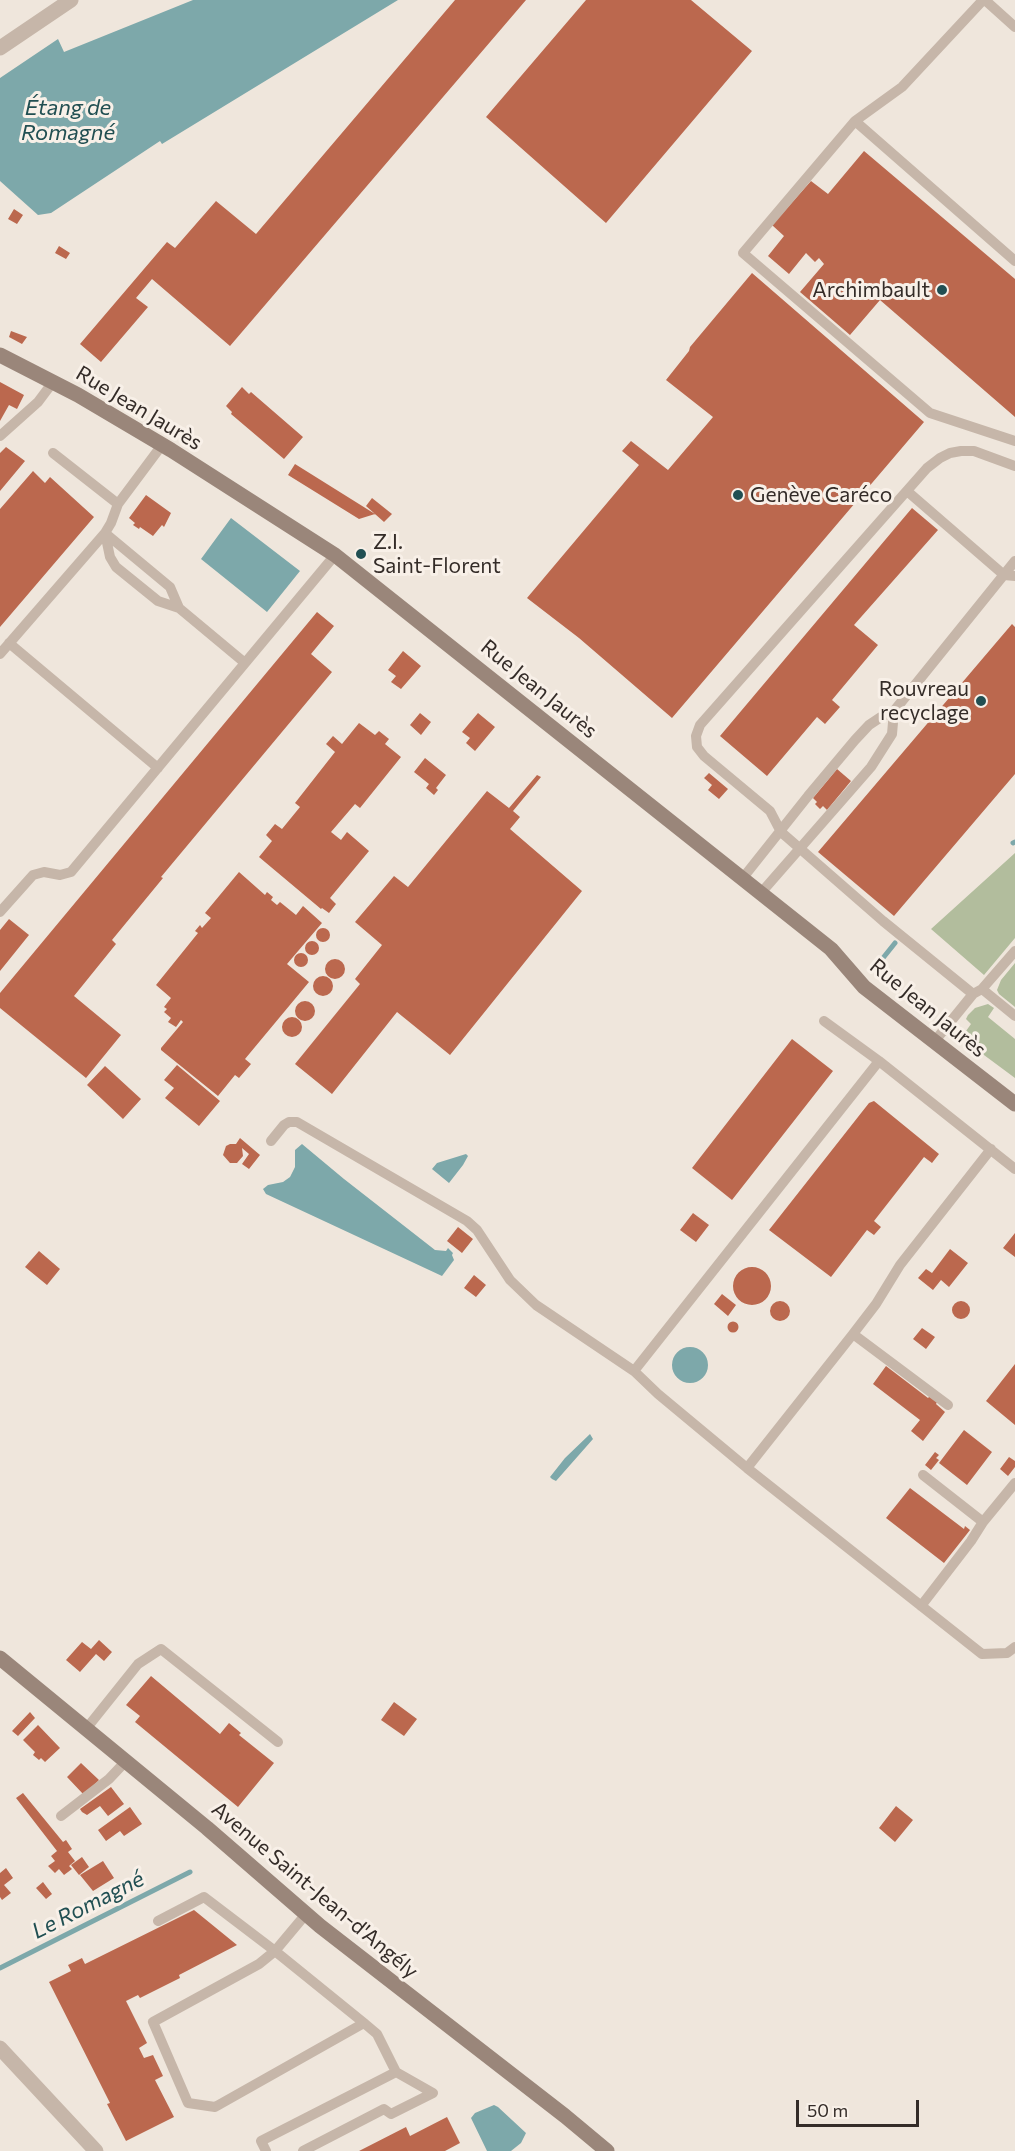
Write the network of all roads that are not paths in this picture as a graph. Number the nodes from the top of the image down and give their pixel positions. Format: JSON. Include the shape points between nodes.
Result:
{"nodes":[{"id":1,"x":71,"y":0,"type":"edge"},
{"id":2,"x":984,"y":0,"type":"edge"},
{"id":3,"x":1015,"y":27,"type":"edge"},
{"id":4,"x":0,"y":48,"type":"edge"},
{"id":5,"x":855,"y":121,"type":"junction"},
{"id":6,"x":1015,"y":261,"type":"edge"},
{"id":7,"x":0,"y":355,"type":"edge"},
{"id":8,"x":53,"y":382,"type":"junction"},
{"id":9,"x":0,"y":436,"type":"edge"},
{"id":10,"x":1015,"y":441,"type":"edge"},
{"id":11,"x":162,"y":445,"type":"junction"},
{"id":12,"x":53,"y":453,"type":"dead end"},
{"id":13,"x":1015,"y":466,"type":"edge"},
{"id":14,"x":907,"y":491,"type":"junction"},
{"id":15,"x":118,"y":504,"type":"junction"},
{"id":16,"x":105,"y":532,"type":"junction"},
{"id":17,"x":335,"y":555,"type":"junction"},
{"id":18,"x":1015,"y":561,"type":"edge"},
{"id":19,"x":1009,"y":575,"type":"edge"},
{"id":20,"x":179,"y":608,"type":"junction"},
{"id":21,"x":9,"y":643,"type":"junction"},
{"id":22,"x":0,"y":654,"type":"edge"},
{"id":23,"x":245,"y":663,"type":"junction"},
{"id":24,"x":894,"y":711,"type":"junction"},
{"id":25,"x":158,"y":768,"type":"junction"},
{"id":26,"x":781,"y":832,"type":"junction"},
{"id":27,"x":800,"y":848,"type":"junction"},
{"id":28,"x":742,"y":879,"type":"junction"},
{"id":29,"x":760,"y":894,"type":"junction"},
{"id":30,"x":0,"y":912,"type":"edge"},
{"id":31,"x":1015,"y":951,"type":"edge"},
{"id":32,"x":978,"y":992,"type":"junction"},
{"id":33,"x":1015,"y":1016,"type":"edge"},
{"id":34,"x":824,"y":1021,"type":"dead end"},
{"id":35,"x":934,"y":1042,"type":"junction"},
{"id":36,"x":879,"y":1061,"type":"junction"},
{"id":37,"x":1015,"y":1104,"type":"edge"},
{"id":38,"x":271,"y":1141,"type":"dead end"},
{"id":39,"x":991,"y":1149,"type":"junction"},
{"id":40,"x":1015,"y":1169,"type":"edge"},
{"id":41,"x":853,"y":1334,"type":"junction"},
{"id":42,"x":634,"y":1371,"type":"junction"},
{"id":43,"x":948,"y":1405,"type":"dead end"},
{"id":44,"x":747,"y":1468,"type":"junction"},
{"id":45,"x":922,"y":1475,"type":"dead end"},
{"id":46,"x":1015,"y":1483,"type":"edge"},
{"id":47,"x":983,"y":1522,"type":"junction"},
{"id":48,"x":921,"y":1606,"type":"junction"},
{"id":49,"x":1015,"y":1647,"type":"edge"},
{"id":50,"x":0,"y":1658,"type":"edge"},
{"id":51,"x":86,"y":1729,"type":"junction"},
{"id":52,"x":278,"y":1742,"type":"dead end"},
{"id":53,"x":126,"y":1761,"type":"junction"},
{"id":54,"x":61,"y":1816,"type":"dead end"},
{"id":55,"x":306,"y":1914,"type":"junction"},
{"id":56,"x":158,"y":1921,"type":"dead end"},
{"id":57,"x":275,"y":1951,"type":"junction"},
{"id":58,"x":364,"y":2024,"type":"junction"},
{"id":59,"x":0,"y":2048,"type":"edge"},
{"id":60,"x":396,"y":2072,"type":"junction"},
{"id":61,"x":96,"y":2151,"type":"edge"},
{"id":62,"x":266,"y":2151,"type":"edge"},
{"id":63,"x":303,"y":2151,"type":"edge"},
{"id":64,"x":607,"y":2151,"type":"edge"}],
"edges":[{"from":1,"to":4,"type":"street"},
{"from":2,"to":3,"type":"lane"},
{"from":2,"to":5,"type":"lane","via":[[902,87]]},
{"from":5,"to":6,"type":"lane"},
{"from":5,"to":10,"type":"lane","via":[[743,253],[930,413]]},
{"from":7,"to":8,"type":"street","name":"Rue Jean Jaurès"},
{"from":8,"to":9,"type":"lane","via":[[38,402]]},
{"from":8,"to":11,"type":"street","name":"Rue Jean Jaurès"},
{"from":11,"to":15,"type":"lane"},
{"from":11,"to":17,"type":"street","name":"Rue Jean Jaurès"},
{"from":12,"to":15,"type":"lane"},
{"from":13,"to":14,"type":"lane","via":[[974,451],[950,453],[927,468]]},
{"from":14,"to":19,"type":"lane"},
{"from":14,"to":26,"type":"lane","via":[[700,725],[697,747],[770,811]]},
{"from":15,"to":16,"type":"lane"},
{"from":16,"to":20,"type":"lane","via":[[170,587]]},
{"from":16,"to":20,"type":"lane","via":[[110,557],[117,567],[158,601]]},
{"from":16,"to":21,"type":"lane"},
{"from":17,"to":23,"type":"lane"},
{"from":17,"to":28,"type":"street","name":"Rue Jean Jaurès"},
{"from":18,"to":19,"type":"lane"},
{"from":19,"to":24,"type":"lane"},
{"from":20,"to":23,"type":"lane"},
{"from":21,"to":22,"type":"lane"},
{"from":21,"to":25,"type":"lane"},
{"from":23,"to":25,"type":"lane"},
{"from":24,"to":26,"type":"lane","via":[[868,725]]},
{"from":24,"to":27,"type":"lane","via":[[892,734],[883,749],[858,784]]},
{"from":25,"to":30,"type":"lane","via":[[71,872],[33,874]]},
{"from":26,"to":27,"type":"lane"},
{"from":26,"to":28,"type":"lane"},
{"from":27,"to":29,"type":"lane"},
{"from":27,"to":32,"type":"lane","via":[[883,921]]},
{"from":28,"to":29,"type":"street","name":"Rue Jean Jaurès"},
{"from":29,"to":35,"type":"street","name":"Rue Jean Jaurès","via":[[831,949],[864,987]]},
{"from":31,"to":32,"type":"lane"},
{"from":32,"to":33,"type":"lane"},
{"from":32,"to":35,"type":"lane"},
{"from":34,"to":36,"type":"lane"},
{"from":35,"to":37,"type":"street","name":"Rue Jean Jaurès"},
{"from":36,"to":39,"type":"lane"},
{"from":36,"to":42,"type":"lane"},
{"from":38,"to":42,"type":"lane","via":[[284,1125],[297,1122],[467,1221],[520,1292]]},
{"from":39,"to":40,"type":"lane"},
{"from":39,"to":41,"type":"lane","via":[[900,1265]]},
{"from":41,"to":43,"type":"lane"},
{"from":41,"to":44,"type":"lane"},
{"from":42,"to":44,"type":"lane"},
{"from":44,"to":48,"type":"lane"},
{"from":45,"to":47,"type":"lane"},
{"from":46,"to":47,"type":"lane"},
{"from":47,"to":48,"type":"lane"},
{"from":48,"to":49,"type":"lane","via":[[982,1654],[1007,1653]]},
{"from":50,"to":51,"type":"street","name":"Avenue Saint-Jean-d'Angély"},
{"from":51,"to":52,"type":"lane","via":[[138,1665],[161,1649]]},
{"from":51,"to":53,"type":"street","name":"Avenue Saint-Jean-d'Angély"},
{"from":53,"to":54,"type":"lane"},
{"from":53,"to":55,"type":"street","name":"Avenue Saint-Jean-d'Angély"},
{"from":55,"to":57,"type":"lane"},
{"from":55,"to":64,"type":"street","name":"Avenue Saint-Jean-d'Angély"},
{"from":56,"to":57,"type":"lane","via":[[204,1897]]},
{"from":57,"to":58,"type":"lane"},
{"from":57,"to":58,"type":"lane","via":[[259,1964],[153,2022],[188,2103],[215,2107]]},
{"from":58,"to":60,"type":"lane","via":[[378,2034]]},
{"from":59,"to":61,"type":"street"},
{"from":60,"to":62,"type":"lane","via":[[261,2141]]},
{"from":60,"to":63,"type":"lane","via":[[433,2093],[391,2114],[384,2109]]}]}
